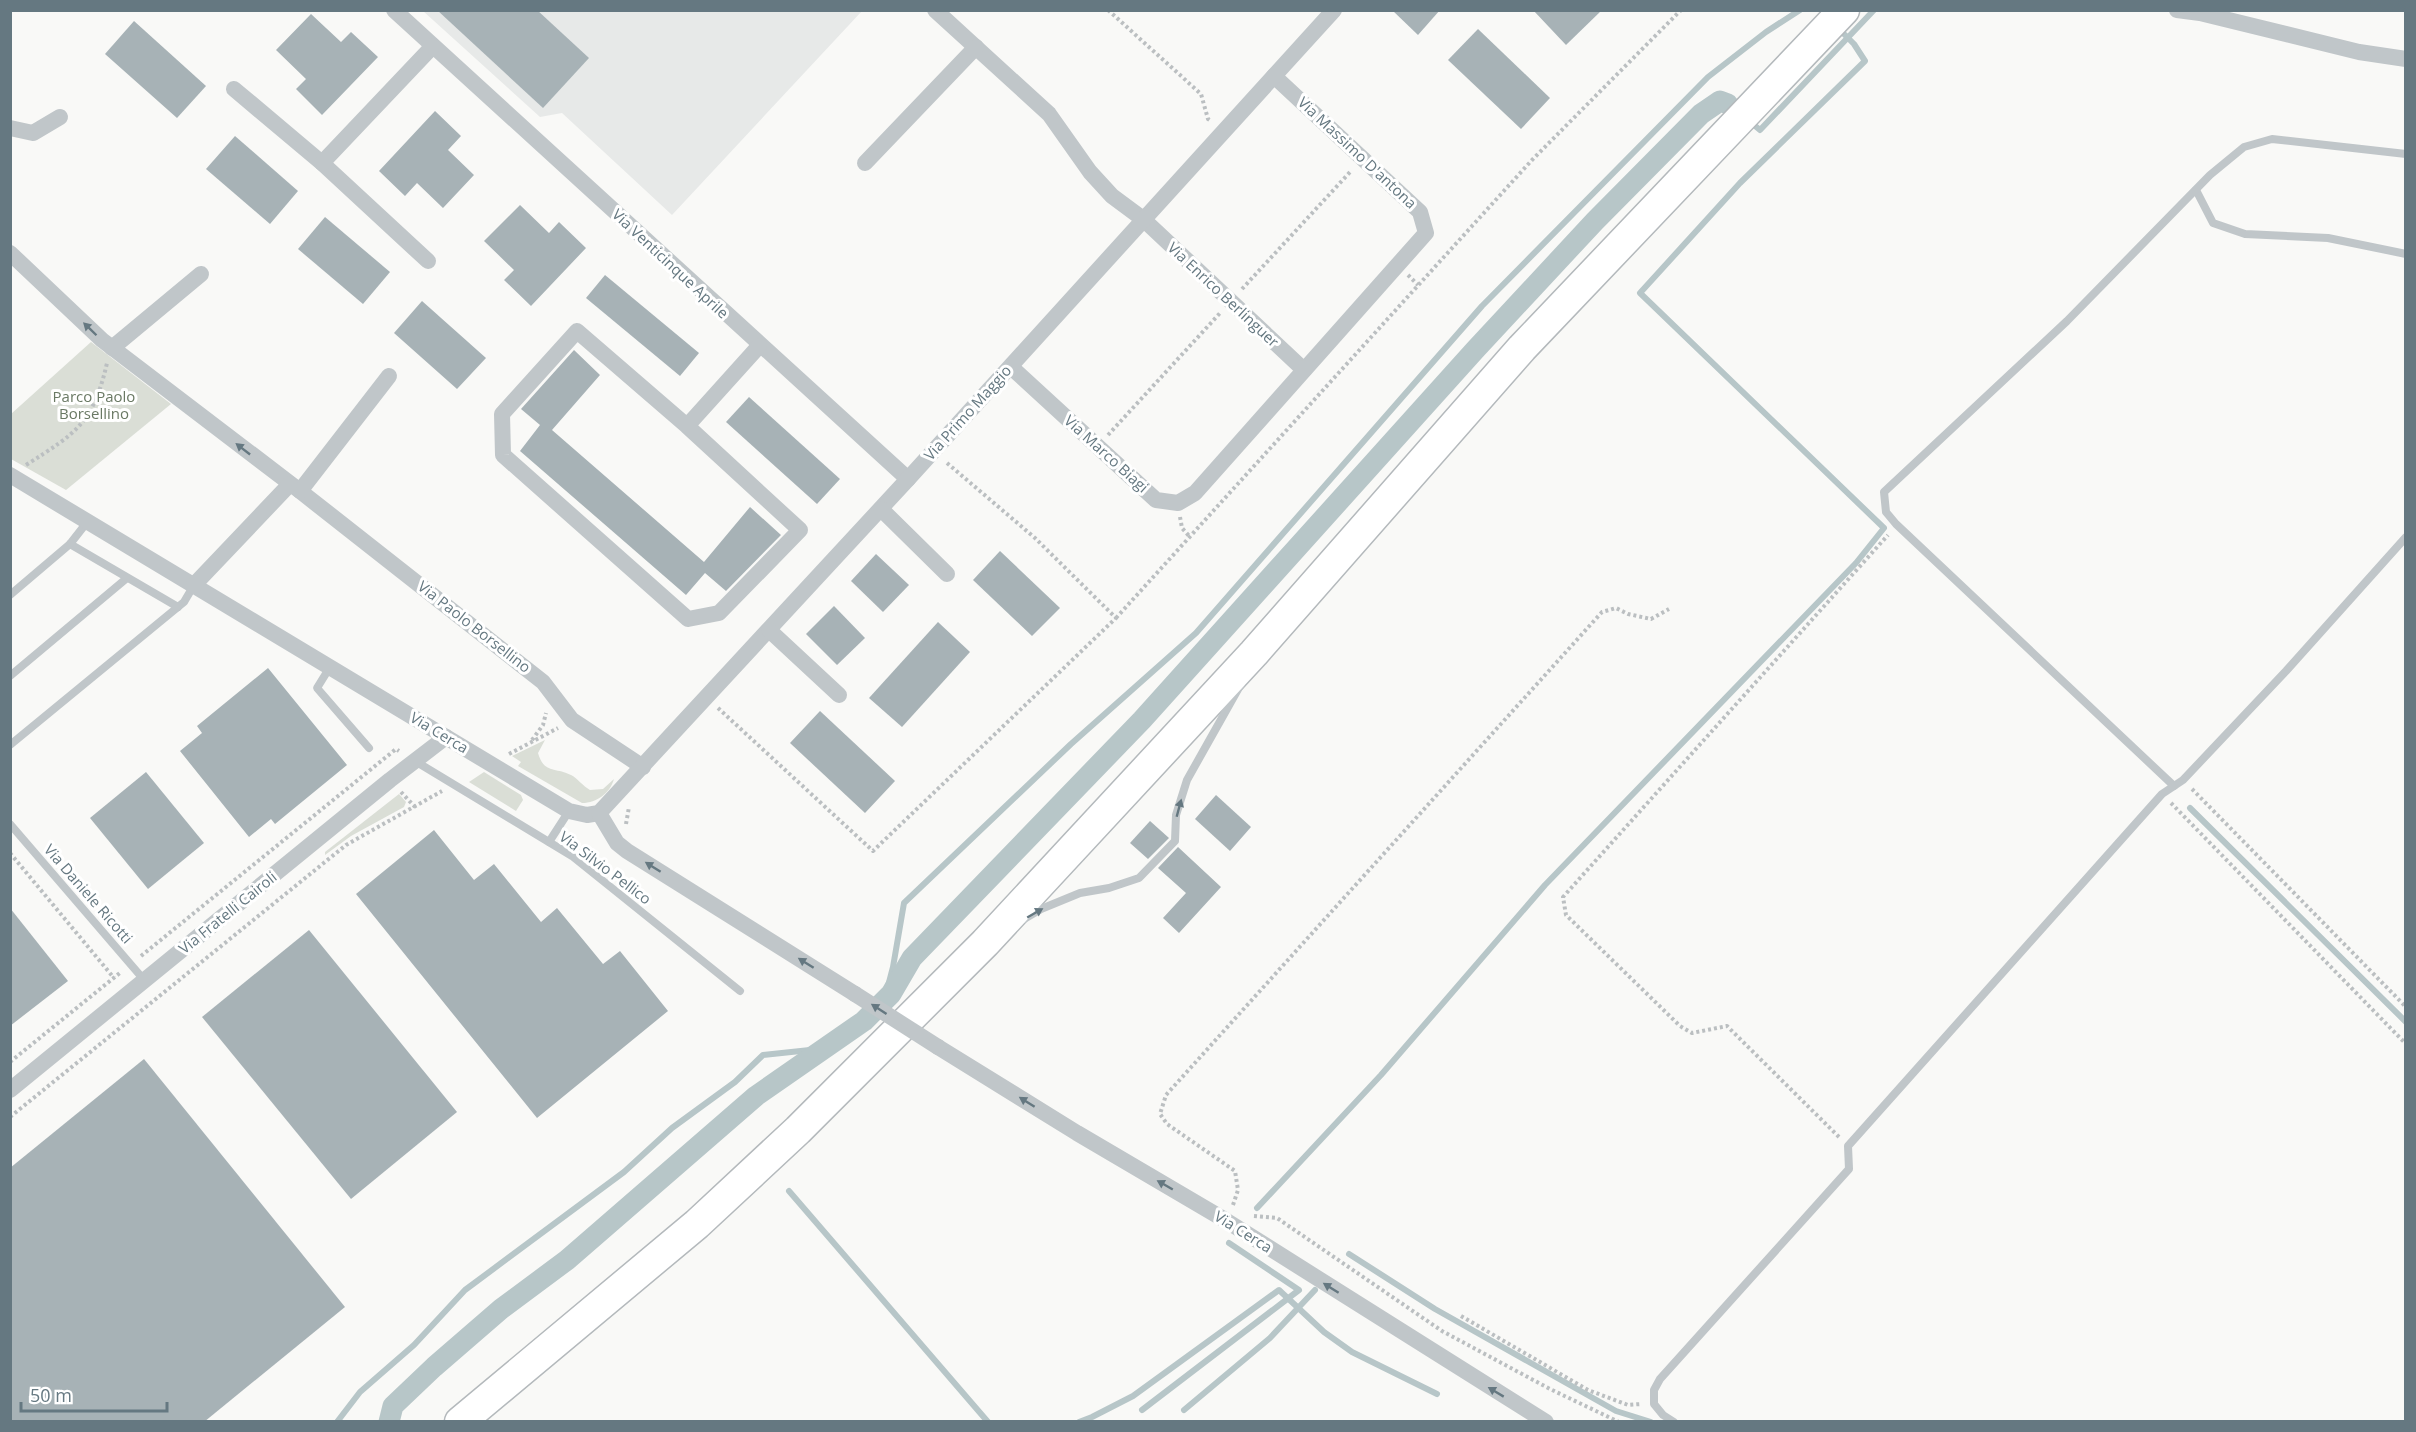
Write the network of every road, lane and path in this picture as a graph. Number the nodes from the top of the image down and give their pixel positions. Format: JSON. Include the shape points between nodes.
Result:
{"nodes":[{"id":1,"x":394,"y":10,"type":"edge"},
{"id":2,"x":935,"y":10,"type":"edge"},
{"id":3,"x":1108,"y":10,"type":"edge"},
{"id":4,"x":1334,"y":10,"type":"edge"},
{"id":5,"x":1681,"y":10,"type":"edge"},
{"id":6,"x":1844,"y":10,"type":"edge"},
{"id":7,"x":2177,"y":10,"type":"edge"},
{"id":8,"x":433,"y":46,"type":"junction"},
{"id":9,"x":976,"y":48,"type":"junction"},
{"id":10,"x":2406,"y":59,"type":"edge"},
{"id":11,"x":1274,"y":76,"type":"junction"},
{"id":12,"x":234,"y":89,"type":"dead end"},
{"id":13,"x":60,"y":117,"type":"dead end"},
{"id":14,"x":10,"y":128,"type":"edge"},
{"id":15,"x":1223,"y":132,"type":"junction"},
{"id":16,"x":2406,"y":154,"type":"edge"},
{"id":17,"x":322,"y":163,"type":"junction"},
{"id":18,"x":865,"y":163,"type":"dead end"},
{"id":19,"x":2196,"y":190,"type":"junction"},
{"id":20,"x":1143,"y":219,"type":"junction"},
{"id":21,"x":12,"y":254,"type":"edge"},
{"id":22,"x":2406,"y":254,"type":"edge"},
{"id":23,"x":428,"y":261,"type":"dead end"},
{"id":24,"x":201,"y":274,"type":"dead end"},
{"id":25,"x":759,"y":346,"type":"junction"},
{"id":26,"x":112,"y":348,"type":"junction"},
{"id":27,"x":1011,"y":367,"type":"junction"},
{"id":28,"x":1304,"y":370,"type":"junction"},
{"id":29,"x":389,"y":376,"type":"dead end"},
{"id":30,"x":687,"y":426,"type":"junction"},
{"id":31,"x":934,"y":451,"type":"junction"},
{"id":32,"x":13,"y":476,"type":"edge"},
{"id":33,"x":908,"y":479,"type":"junction"},
{"id":34,"x":295,"y":488,"type":"junction"},
{"id":35,"x":880,"y":508,"type":"junction"},
{"id":36,"x":88,"y":521,"type":"junction"},
{"id":37,"x":1896,"y":524,"type":"junction"},
{"id":38,"x":2406,"y":537,"type":"edge"},
{"id":39,"x":70,"y":544,"type":"junction"},
{"id":40,"x":947,"y":574,"type":"dead end"},
{"id":41,"x":127,"y":578,"type":"junction"},
{"id":42,"x":194,"y":585,"type":"junction"},
{"id":43,"x":10,"y":595,"type":"edge"},
{"id":44,"x":178,"y":607,"type":"junction"},
{"id":45,"x":1670,"y":609,"type":"dead end"},
{"id":46,"x":1116,"y":618,"type":"junction"},
{"id":47,"x":769,"y":630,"type":"junction"},
{"id":48,"x":1254,"y":653,"type":"junction"},
{"id":49,"x":330,"y":667,"type":"junction"},
{"id":50,"x":10,"y":676,"type":"edge"},
{"id":51,"x":543,"y":682,"type":"junction"},
{"id":52,"x":839,"y":695,"type":"dead end"},
{"id":53,"x":706,"y":697,"type":"junction"},
{"id":54,"x":572,"y":720,"type":"junction"},
{"id":55,"x":446,"y":737,"type":"junction"},
{"id":56,"x":530,"y":743,"type":"junction"},
{"id":57,"x":10,"y":745,"type":"edge"},
{"id":58,"x":369,"y":748,"type":"dead end"},
{"id":59,"x":415,"y":761,"type":"junction"},
{"id":60,"x":491,"y":765,"type":"junction"},
{"id":61,"x":643,"y":767,"type":"junction"},
{"id":62,"x":2183,"y":780,"type":"junction"},
{"id":63,"x":455,"y":784,"type":"junction"},
{"id":64,"x":2174,"y":786,"type":"junction"},
{"id":65,"x":2162,"y":794,"type":"junction"},
{"id":66,"x":630,"y":804,"type":"dead end"},
{"id":67,"x":569,"y":811,"type":"junction"},
{"id":68,"x":599,"y":813,"type":"junction"},
{"id":69,"x":12,"y":828,"type":"edge"},
{"id":70,"x":627,"y":828,"type":"dead end"},
{"id":71,"x":549,"y":842,"type":"junction"},
{"id":72,"x":10,"y":853,"type":"edge"},
{"id":73,"x":985,"y":943,"type":"junction"},
{"id":74,"x":131,"y":964,"type":"junction"},
{"id":75,"x":114,"y":978,"type":"junction"},
{"id":76,"x":145,"y":981,"type":"junction"},
{"id":77,"x":740,"y":991,"type":"dead end"},
{"id":78,"x":2406,"y":1007,"type":"edge"},
{"id":79,"x":2406,"y":1044,"type":"edge"},
{"id":80,"x":10,"y":1062,"type":"edge"},
{"id":81,"x":10,"y":1090,"type":"edge"},
{"id":82,"x":10,"y":1117,"type":"edge"},
{"id":83,"x":1848,"y":1146,"type":"junction"},
{"id":84,"x":1243,"y":1208,"type":"dead end"},
{"id":85,"x":1228,"y":1211,"type":"junction"},
{"id":86,"x":1248,"y":1211,"type":"dead end"},
{"id":87,"x":1461,"y":1316,"type":"dead end"},
{"id":88,"x":1654,"y":1404,"type":"junction"},
{"id":89,"x":460,"y":1422,"type":"edge"},
{"id":90,"x":1546,"y":1422,"type":"edge"},
{"id":91,"x":1619,"y":1422,"type":"edge"},
{"id":92,"x":1674,"y":1422,"type":"edge"}],
"edges":[{"from":1,"to":8,"type":"street","name":"Via Venticinque Aprile"},
{"from":2,"to":9,"type":"street","name":"Via Enrico Berlinguer"},
{"from":3,"to":15,"type":"path","via":[[1201,94],[1208,119]]},
{"from":4,"to":11,"type":"street","name":"Via Primo Maggio"},
{"from":5,"to":46,"type":"path","via":[[1532,160]]},
{"from":6,"to":48,"type":"highway","via":[[1522,348]]},
{"from":7,"to":10,"type":"street"},
{"from":8,"to":17,"type":"street"},
{"from":8,"to":25,"type":"street","name":"Via Venticinque Aprile"},
{"from":9,"to":18,"type":"street"},
{"from":9,"to":20,"type":"street","name":"Via Enrico Berlinguer","via":[[1049,114],[1090,172],[1112,196]]},
{"from":11,"to":15,"type":"street","name":"Via Primo Maggio"},
{"from":11,"to":28,"type":"street","name":"Via Massimo D'antona","via":[[1420,212],[1426,233]]},
{"from":12,"to":17,"type":"street"},
{"from":13,"to":14,"type":"street","via":[[33,133]]},
{"from":15,"to":20,"type":"street","name":"Via Primo Maggio"},
{"from":16,"to":19,"type":"lane","via":[[2272,139],[2244,147]]},
{"from":17,"to":23,"type":"street"},
{"from":19,"to":22,"type":"lane","via":[[2212,223],[2245,234],[2328,238]]},
{"from":19,"to":37,"type":"lane","via":[[2067,321],[1884,492],[1886,512]]},
{"from":20,"to":27,"type":"street","name":"Via Primo Maggio"},
{"from":20,"to":28,"type":"street","name":"Via Enrico Berlinguer"},
{"from":26,"to":21,"type":"street","name":"Via Paolo Borsellino","one_way":true},
{"from":24,"to":26,"type":"street"},
{"from":25,"to":30,"type":"street"},
{"from":25,"to":33,"type":"street","name":"Via Venticinque Aprile"},
{"from":26,"to":32,"type":"path","via":[[101,388],[87,418],[69,438]]},
{"from":34,"to":26,"type":"street","name":"Via Paolo Borsellino","one_way":true},
{"from":27,"to":28,"type":"street","name":"Via Marco Biagi","via":[[1156,500],[1178,503],[1195,493]]},
{"from":27,"to":31,"type":"street","name":"Via Primo Maggio"},
{"from":29,"to":34,"type":"street"},
{"from":30,"to":30,"type":"street","via":[[800,530],[719,613],[688,619],[503,455],[502,414],[577,331]]},
{"from":31,"to":33,"type":"street","name":"Via Primo Maggio"},
{"from":31,"to":46,"type":"path","via":[[1035,538]]},
{"from":32,"to":36,"type":"street","name":"Via Cerca"},
{"from":33,"to":35,"type":"street","name":"Via Primo Maggio"},
{"from":34,"to":42,"type":"street"},
{"from":34,"to":51,"type":"street","name":"Via Paolo Borsellino"},
{"from":35,"to":40,"type":"street"},
{"from":35,"to":47,"type":"street","name":"Via Primo Maggio"},
{"from":36,"to":39,"type":"lane"},
{"from":36,"to":42,"type":"street","name":"Via Cerca"},
{"from":37,"to":64,"type":"lane"},
{"from":37,"to":83,"type":"path","via":[[1563,897],[1566,915],[1680,1026],[1692,1032],[1727,1026]]},
{"from":38,"to":62,"type":"lane"},
{"from":39,"to":41,"type":"lane"},
{"from":39,"to":43,"type":"lane"},
{"from":41,"to":44,"type":"lane"},
{"from":41,"to":50,"type":"lane"},
{"from":42,"to":44,"type":"lane"},
{"from":42,"to":49,"type":"street","name":"Via Cerca"},
{"from":44,"to":57,"type":"lane"},
{"from":45,"to":85,"type":"path","via":[[1651,619],[1616,608],[1602,612],[1166,1095],[1160,1114],[1167,1124],[1235,1171],[1238,1190]]},
{"from":46,"to":53,"type":"path","via":[[873,851]]},
{"from":47,"to":52,"type":"street"},
{"from":47,"to":53,"type":"street","name":"Via Primo Maggio"},
{"from":48,"to":73,"type":"highway"},
{"from":73,"to":48,"type":"lane","one_way":true,"via":[[1041,909],[1080,893],[1139,878],[1167,850],[1174,841],[1176,815],[1187,780],[1238,691]]},
{"from":49,"to":55,"type":"street","name":"Via Cerca"},
{"from":49,"to":58,"type":"lane","via":[[317,688]]},
{"from":51,"to":54,"type":"street","name":"Via Paolo Borsellino"},
{"from":51,"to":56,"type":"path","via":[[546,715]]},
{"from":53,"to":61,"type":"street","name":"Via Primo Maggio"},
{"from":54,"to":56,"type":"path"},
{"from":54,"to":61,"type":"street","name":"Via Paolo Borsellino"},
{"from":55,"to":59,"type":"street","name":"Via Fratelli Cairoli"},
{"from":55,"to":60,"type":"street","name":"Via Cerca"},
{"from":56,"to":60,"type":"path"},
{"from":59,"to":63,"type":"lane","name":"Via Silvio Pellico"},
{"from":59,"to":74,"type":"path","via":[[396,749]]},
{"from":59,"to":76,"type":"street","name":"Via Fratelli Cairoli"},
{"from":60,"to":67,"type":"street","name":"Via Cerca"},
{"from":61,"to":68,"type":"street","name":"Via Primo Maggio"},
{"from":62,"to":64,"type":"lane"},
{"from":62,"to":78,"type":"path"},
{"from":63,"to":71,"type":"lane","name":"Via Silvio Pellico"},
{"from":63,"to":82,"type":"path","via":[[346,844]]},
{"from":64,"to":65,"type":"lane"},
{"from":65,"to":79,"type":"path"},
{"from":65,"to":83,"type":"lane"},
{"from":66,"to":70,"type":"path"},
{"from":67,"to":68,"type":"street","name":"Via Cerca"},
{"from":67,"to":71,"type":"lane"},
{"from":85,"to":68,"type":"street","name":"Via Cerca","one_way":true,"bridge":true,"via":[[1077,1133],[627,851],[617,843]]},
{"from":69,"to":74,"type":"lane","name":"Via Daniele Ricotti"},
{"from":71,"to":77,"type":"lane","name":"Via Silvio Pellico","via":[[572,856]]},
{"from":72,"to":75,"type":"path"},
{"from":73,"to":89,"type":"highway","via":[[798,1130],[697,1224]]},
{"from":74,"to":75,"type":"path"},
{"from":74,"to":76,"type":"lane","name":"Via Daniele Ricotti"},
{"from":75,"to":80,"type":"path"},
{"from":76,"to":81,"type":"street","name":"Via Fratelli Cairoli"},
{"from":83,"to":88,"type":"lane","via":[[1849,1169],[1660,1379],[1654,1390]]},
{"from":84,"to":85,"type":"path"},
{"from":90,"to":85,"type":"street","name":"Via Cerca","one_way":true},
{"from":86,"to":91,"type":"path","via":[[1256,1217],[1277,1218],[1442,1331]]},
{"from":87,"to":88,"type":"path","via":[[1588,1390],[1628,1405]]},
{"from":88,"to":92,"type":"lane"}]}
